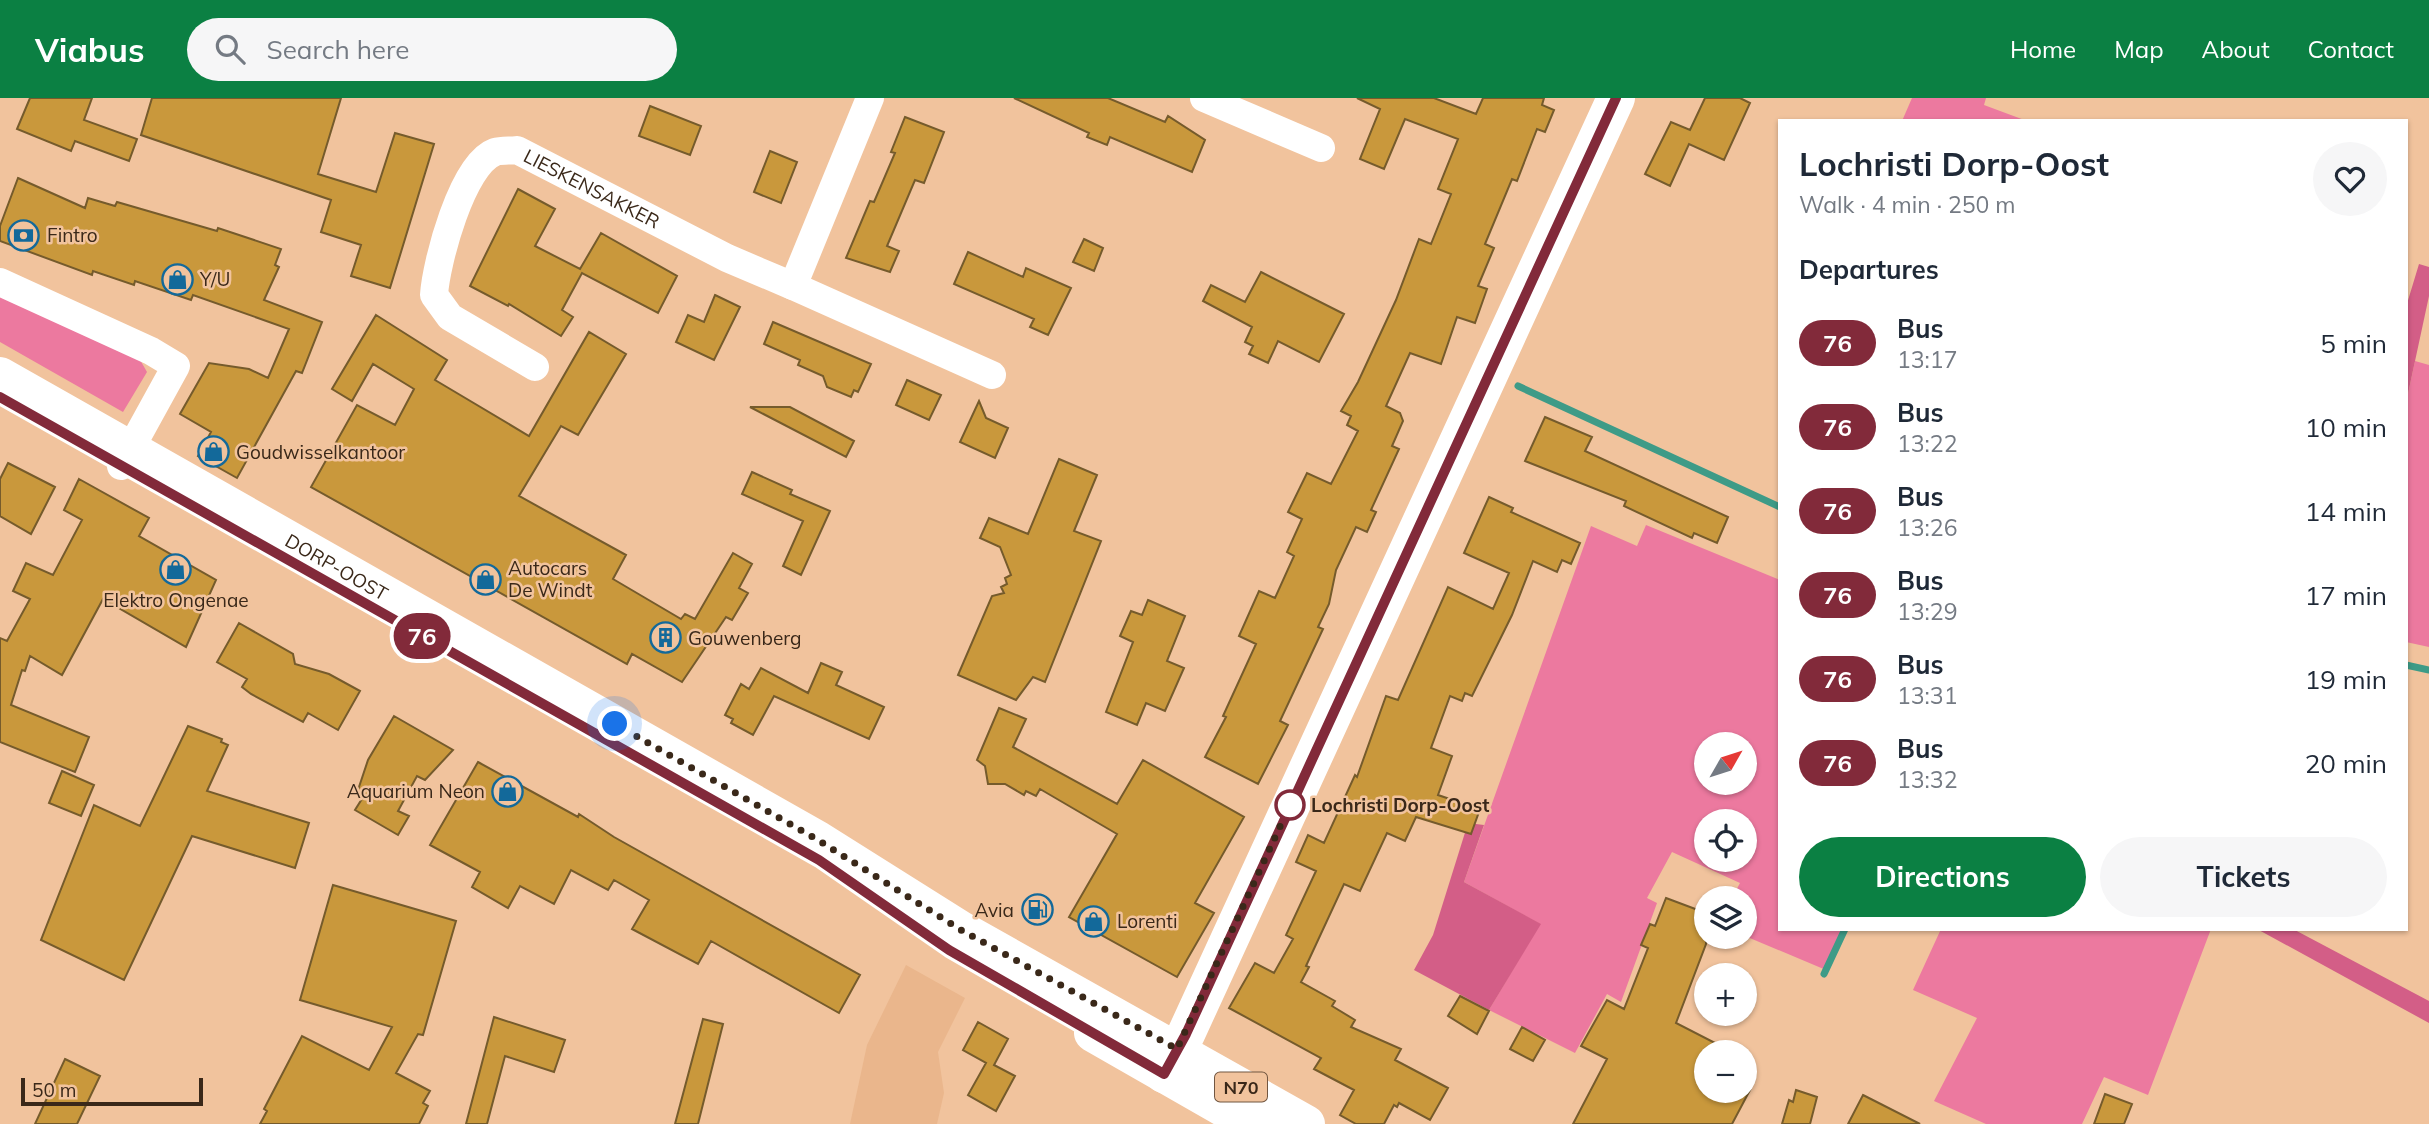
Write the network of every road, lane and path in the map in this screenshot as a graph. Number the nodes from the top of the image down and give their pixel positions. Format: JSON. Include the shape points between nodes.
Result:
{"nodes":[{"id":1,"x":870,"y":98,"type":"edge"},
{"id":2,"x":1204,"y":98,"type":"edge"},
{"id":3,"x":1616,"y":98,"type":"edge"},
{"id":4,"x":1321,"y":148,"type":"dead end"},
{"id":5,"x":0,"y":282,"type":"edge"},
{"id":6,"x":793,"y":286,"type":"junction"},
{"id":7,"x":535,"y":368,"type":"dead end"},
{"id":8,"x":992,"y":375,"type":"dead end"},
{"id":9,"x":0,"y":376,"type":"edge"},
{"id":10,"x":0,"y":397,"type":"edge"},
{"id":11,"x":126,"y":458,"type":"junction"},
{"id":12,"x":1170,"y":1061,"type":"junction"},
{"id":13,"x":1252,"y":1124,"type":"edge"},
{"id":14,"x":1306,"y":1124,"type":"edge"}],
"edges":[{"from":1,"to":6,"type":"street"},
{"from":2,"to":4,"type":"street"},
{"from":3,"to":12,"type":"main road"},
{"from":5,"to":11,"type":"street","via":[[176,366]]},
{"from":6,"to":7,"type":"street","name":"LIESKENSAKKER","via":[[727,258],[517,150],[495,152],[478,167],[458,201],[436,271],[434,295],[450,317]]},
{"from":6,"to":8,"type":"street","name":"LIESKENSAKKER"},
{"from":9,"to":11,"type":"main road","name":"DORP-OOST","number":"N70"},
{"from":10,"to":11,"type":"main road","name":"DORP-OOST","number":"N70"},
{"from":11,"to":12,"type":"main road","name":"DORP-OOST","number":"N70","via":[[818,840]]},
{"from":12,"to":13,"type":"main road","name":"DORP-OOST","number":"N70"},
{"from":12,"to":14,"type":"main road","name":"DORP-OOST","number":"N70"}]}
